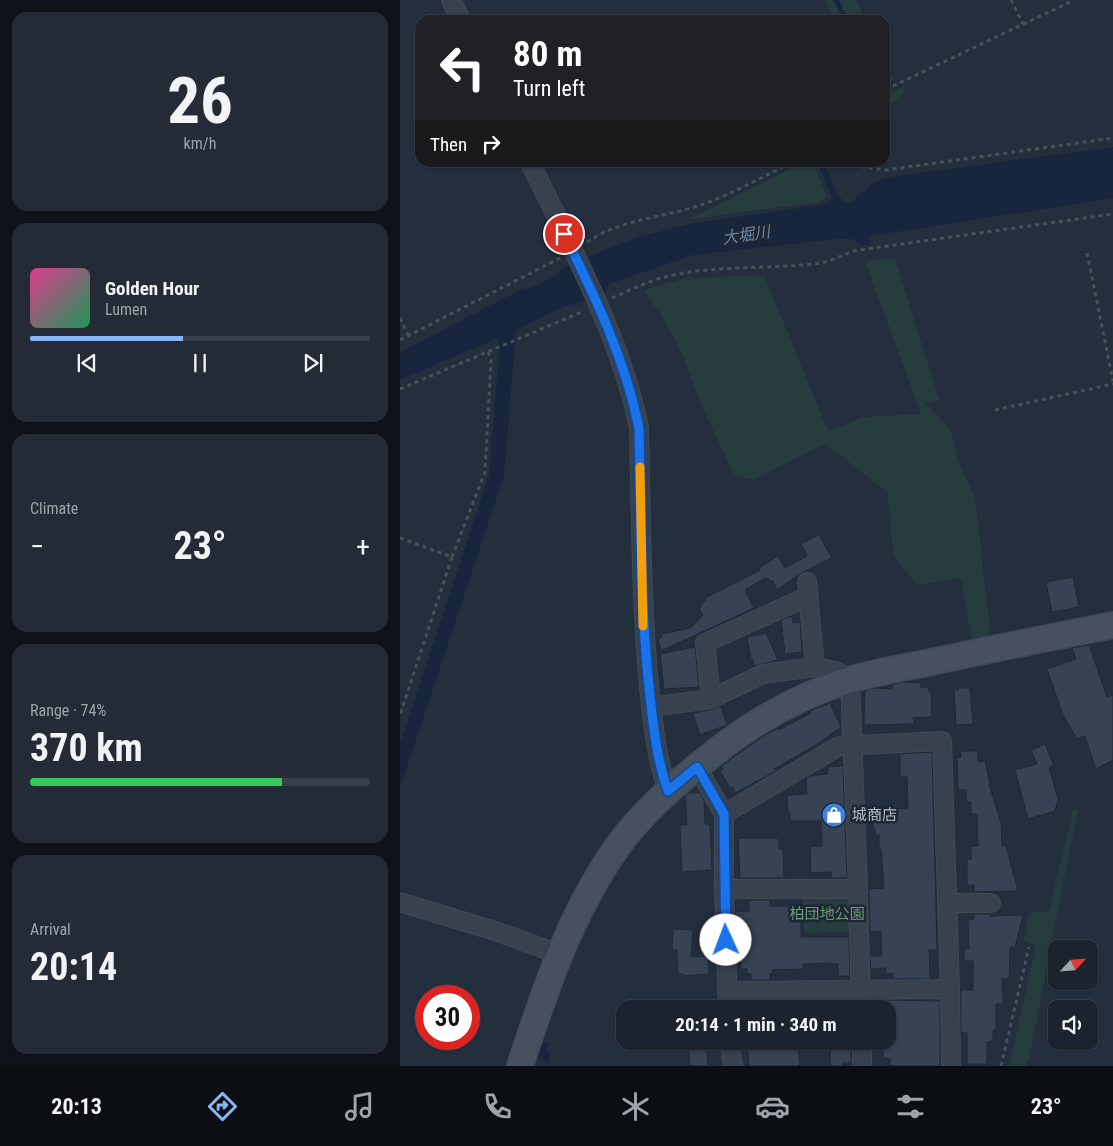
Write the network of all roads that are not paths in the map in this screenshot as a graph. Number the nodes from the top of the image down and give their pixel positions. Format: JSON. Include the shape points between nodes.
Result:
{"nodes":[{"id":1,"x":451,"y":0,"type":"edge"},
{"id":2,"x":458,"y":15,"type":"edge"},
{"id":3,"x":532,"y":167,"type":"edge"},
{"id":4,"x":1113,"y":625,"type":"edge"},
{"id":5,"x":815,"y":666,"type":"junction"},
{"id":6,"x":850,"y":680,"type":"junction"},
{"id":7,"x":710,"y":700,"type":"junction"},
{"id":8,"x":651,"y":707,"type":"junction"},
{"id":9,"x":852,"y":745,"type":"junction"},
{"id":10,"x":697,"y":767,"type":"junction"},
{"id":11,"x":668,"y":791,"type":"junction"},
{"id":12,"x":724,"y":814,"type":"junction"},
{"id":13,"x":858,"y":888,"type":"junction"},
{"id":14,"x":724,"y":889,"type":"junction"},
{"id":15,"x":400,"y":902,"type":"edge"},
{"id":16,"x":948,"y":903,"type":"junction"},
{"id":17,"x":991,"y":903,"type":"dead end"},
{"id":18,"x":558,"y":954,"type":"junction"},
{"id":19,"x":950,"y":989,"type":"junction"},
{"id":20,"x":728,"y":990,"type":"junction"},
{"id":21,"x":860,"y":990,"type":"junction"},
{"id":22,"x":728,"y":1000,"type":"edge"},
{"id":23,"x":861,"y":1000,"type":"edge"},
{"id":24,"x":730,"y":1050,"type":"edge"},
{"id":25,"x":862,"y":1050,"type":"edge"},
{"id":26,"x":520,"y":1066,"type":"edge"},
{"id":27,"x":733,"y":1066,"type":"edge"},
{"id":28,"x":862,"y":1066,"type":"edge"},
{"id":29,"x":951,"y":1066,"type":"edge"}],
"edges":[{"from":1,"to":2,"type":"street"},
{"from":3,"to":8,"type":"street","via":[[597,302],[633,399],[639,428],[644,630]]},
{"from":4,"to":6,"type":"street"},
{"from":5,"to":6,"type":"street","via":[[836,671]]},
{"from":5,"to":7,"type":"street","via":[[763,674]]},
{"from":5,"to":7,"type":"street","via":[[807,589],[705,643]]},
{"from":6,"to":9,"type":"street"},
{"from":6,"to":10,"type":"street","via":[[804,698],[755,723]]},
{"from":7,"to":8,"type":"street"},
{"from":8,"to":11,"type":"street","via":[[661,772]]},
{"from":9,"to":12,"type":"street","via":[[839,746]]},
{"from":9,"to":13,"type":"street"},
{"from":9,"to":16,"type":"street","via":[[942,741]]},
{"from":10,"to":11,"type":"street"},
{"from":10,"to":12,"type":"street"},
{"from":11,"to":18,"type":"street","via":[[616,849],[586,898]]},
{"from":12,"to":14,"type":"street"},
{"from":13,"to":14,"type":"street"},
{"from":13,"to":21,"type":"street"},
{"from":14,"to":20,"type":"street"},
{"from":15,"to":18,"type":"street"},
{"from":16,"to":17,"type":"street"},
{"from":16,"to":19,"type":"street"},
{"from":18,"to":26,"type":"street"},
{"from":19,"to":21,"type":"street"},
{"from":19,"to":29,"type":"street"},
{"from":20,"to":21,"type":"street"},
{"from":20,"to":22,"type":"street"},
{"from":21,"to":23,"type":"street"},
{"from":24,"to":27,"type":"street"},
{"from":25,"to":28,"type":"street"}]}
